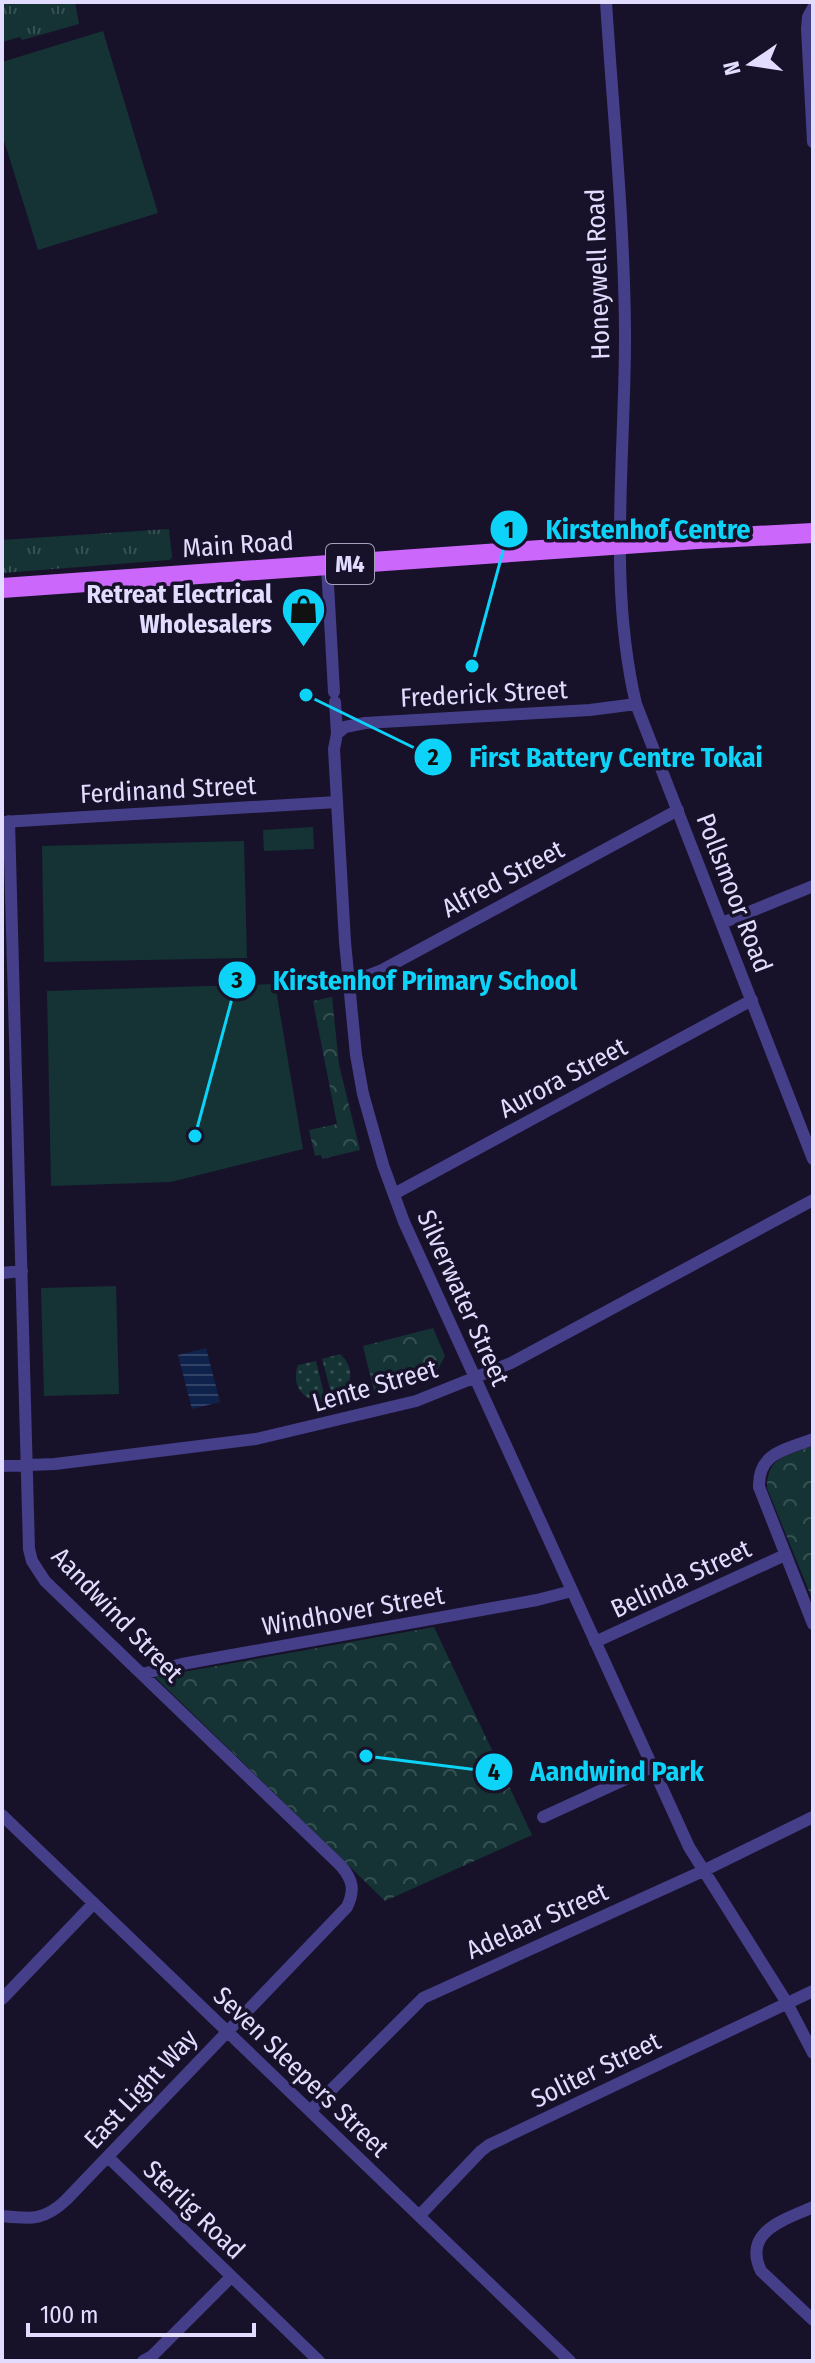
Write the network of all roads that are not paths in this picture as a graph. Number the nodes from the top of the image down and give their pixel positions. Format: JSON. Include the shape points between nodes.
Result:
{"nodes":[{"id":1,"x":606,"y":2,"type":"edge"},
{"id":2,"x":813,"y":8,"type":"edge"},
{"id":3,"x":813,"y":142,"type":"edge"},
{"id":4,"x":813,"y":533,"type":"edge"},
{"id":5,"x":620,"y":545,"type":"junction"},
{"id":6,"x":327,"y":566,"type":"junction"},
{"id":7,"x":2,"y":588,"type":"edge"},
{"id":8,"x":636,"y":704,"type":"junction"},
{"id":9,"x":337,"y":734,"type":"junction"},
{"id":10,"x":337,"y":802,"type":"junction"},
{"id":11,"x":678,"y":810,"type":"junction"},
{"id":12,"x":6,"y":822,"type":"edge"},
{"id":13,"x":813,"y":886,"type":"edge"},
{"id":14,"x":722,"y":923,"type":"junction"},
{"id":15,"x":348,"y":983,"type":"junction"},
{"id":16,"x":752,"y":1000,"type":"junction"},
{"id":17,"x":2,"y":1067,"type":"edge"},
{"id":18,"x":17,"y":1067,"type":"junction"},
{"id":19,"x":813,"y":1159,"type":"edge"},
{"id":20,"x":394,"y":1194,"type":"junction"},
{"id":21,"x":813,"y":1200,"type":"edge"},
{"id":22,"x":22,"y":1271,"type":"junction"},
{"id":23,"x":2,"y":1273,"type":"edge"},
{"id":24,"x":475,"y":1379,"type":"junction"},
{"id":25,"x":813,"y":1439,"type":"edge"},
{"id":26,"x":27,"y":1465,"type":"junction"},
{"id":27,"x":2,"y":1466,"type":"edge"},
{"id":28,"x":785,"y":1555,"type":"junction"},
{"id":29,"x":572,"y":1591,"type":"junction"},
{"id":30,"x":813,"y":1624,"type":"edge"},
{"id":31,"x":595,"y":1642,"type":"junction"},
{"id":32,"x":142,"y":1674,"type":"junction"},
{"id":33,"x":652,"y":1767,"type":"junction"},
{"id":34,"x":2,"y":1815,"type":"edge"},
{"id":35,"x":543,"y":1817,"type":"dead end"},
{"id":36,"x":813,"y":1817,"type":"edge"},
{"id":37,"x":703,"y":1871,"type":"junction"},
{"id":38,"x":353,"y":1884,"type":"joint"},
{"id":39,"x":94,"y":1903,"type":"junction"},
{"id":40,"x":813,"y":1991,"type":"edge"},
{"id":41,"x":2,"y":1999,"type":"edge"},
{"id":42,"x":787,"y":2003,"type":"junction"},
{"id":43,"x":227,"y":2030,"type":"junction"},
{"id":44,"x":813,"y":2053,"type":"edge"},
{"id":45,"x":310,"y":2111,"type":"junction"},
{"id":46,"x":108,"y":2157,"type":"junction"},
{"id":47,"x":813,"y":2207,"type":"edge"},
{"id":48,"x":2,"y":2216,"type":"edge"},
{"id":49,"x":419,"y":2216,"type":"junction"},
{"id":50,"x":231,"y":2277,"type":"junction"},
{"id":51,"x":813,"y":2320,"type":"edge"},
{"id":52,"x":143,"y":2361,"type":"edge"},
{"id":53,"x":319,"y":2361,"type":"edge"},
{"id":54,"x":570,"y":2361,"type":"edge"}],
"edges":[{"from":1,"to":5,"type":"street","name":"Honeywell Road","via":[[625,330]]},
{"from":2,"to":3,"type":"street","via":[[807,29]]},
{"from":4,"to":5,"type":"main road","name":"Main Road","number":"M4"},
{"from":5,"to":6,"type":"main road","name":"Main Road","number":"M4"},
{"from":5,"to":8,"type":"street","name":"Pollsmoor Road","via":[[624,647]]},
{"from":6,"to":7,"type":"main road","name":"Main Road","number":"M4"},
{"from":6,"to":9,"type":"street","name":"Silverwater Street"},
{"from":8,"to":9,"type":"street","name":"Frederick Street","via":[[365,723]]},
{"from":8,"to":11,"type":"street","name":"Pollsmoor Road"},
{"from":9,"to":10,"type":"street","name":"Silverwater Street"},
{"from":10,"to":12,"type":"street","name":"Ferdinand Street"},
{"from":10,"to":15,"type":"street","name":"Silverwater Street"},
{"from":11,"to":14,"type":"street","name":"Pollsmoor Road"},
{"from":11,"to":15,"type":"street","name":"Alfred Street","via":[[382,970]]},
{"from":12,"to":18,"type":"street","name":"Aandwind Street"},
{"from":13,"to":14,"type":"street"},
{"from":14,"to":16,"type":"street","name":"Pollsmoor Road"},
{"from":15,"to":20,"type":"street","name":"Silverwater Street","via":[[363,1094]]},
{"from":16,"to":19,"type":"street","name":"Pollsmoor Road"},
{"from":16,"to":20,"type":"street","name":"Aurora Street"},
{"from":17,"to":18,"type":"street"},
{"from":18,"to":22,"type":"street","name":"Aandwind Street"},
{"from":20,"to":24,"type":"street","name":"Silverwater Street"},
{"from":21,"to":24,"type":"street","name":"Lente Street"},
{"from":22,"to":23,"type":"street"},
{"from":22,"to":26,"type":"street","name":"Aandwind Street"},
{"from":24,"to":26,"type":"street","name":"Lente Street","via":[[416,1401],[269,1437]]},
{"from":24,"to":29,"type":"street","name":"Silverwater Street"},
{"from":25,"to":28,"type":"street","via":[[772,1456],[759,1476]]},
{"from":26,"to":27,"type":"street","name":"Lente Street"},
{"from":26,"to":32,"type":"street","name":"Aandwind Street","via":[[29,1549],[38,1573]]},
{"from":28,"to":30,"type":"street"},
{"from":28,"to":31,"type":"street","name":"Belinda Street"},
{"from":29,"to":31,"type":"street","name":"Silverwater Street"},
{"from":29,"to":32,"type":"street","name":"Windhover Street"},
{"from":31,"to":33,"type":"street","name":"Silverwater Street"},
{"from":32,"to":38,"type":"street","name":"Aandwind Street","via":[[341,1866]]},
{"from":33,"to":35,"type":"street"},
{"from":33,"to":37,"type":"street","name":"Silverwater Street"},
{"from":34,"to":39,"type":"street","name":"Seven Sleepers Street"},
{"from":36,"to":37,"type":"street","name":"Adelaar Street"},
{"from":37,"to":42,"type":"street","name":"Silverwater Street"},
{"from":37,"to":45,"type":"street","name":"Adelaar Street","via":[[423,1998]]},
{"from":38,"to":43,"type":"street","name":"East Light Way","via":[[347,1907]]},
{"from":39,"to":41,"type":"street"},
{"from":39,"to":43,"type":"street","name":"Seven Sleepers Street"},
{"from":40,"to":42,"type":"street","name":"Soliter Street"},
{"from":42,"to":44,"type":"street","name":"Silverwater Street"},
{"from":42,"to":49,"type":"street","name":"Soliter Street","via":[[489,2145]]},
{"from":43,"to":45,"type":"street","name":"Seven Sleepers Street"},
{"from":43,"to":46,"type":"street","name":"East Light Way"},
{"from":45,"to":49,"type":"street","name":"Seven Sleepers Street"},
{"from":46,"to":48,"type":"street","name":"East Light Way","via":[[52,2212],[29,2219]]},
{"from":46,"to":50,"type":"street","name":"Sterlig Road"},
{"from":47,"to":51,"type":"street","via":[[770,2228],[756,2250],[761,2271]]},
{"from":49,"to":54,"type":"street","name":"Seven Sleepers Street"},
{"from":50,"to":52,"type":"street"},
{"from":50,"to":53,"type":"street","name":"Sterlig Road"}]}
